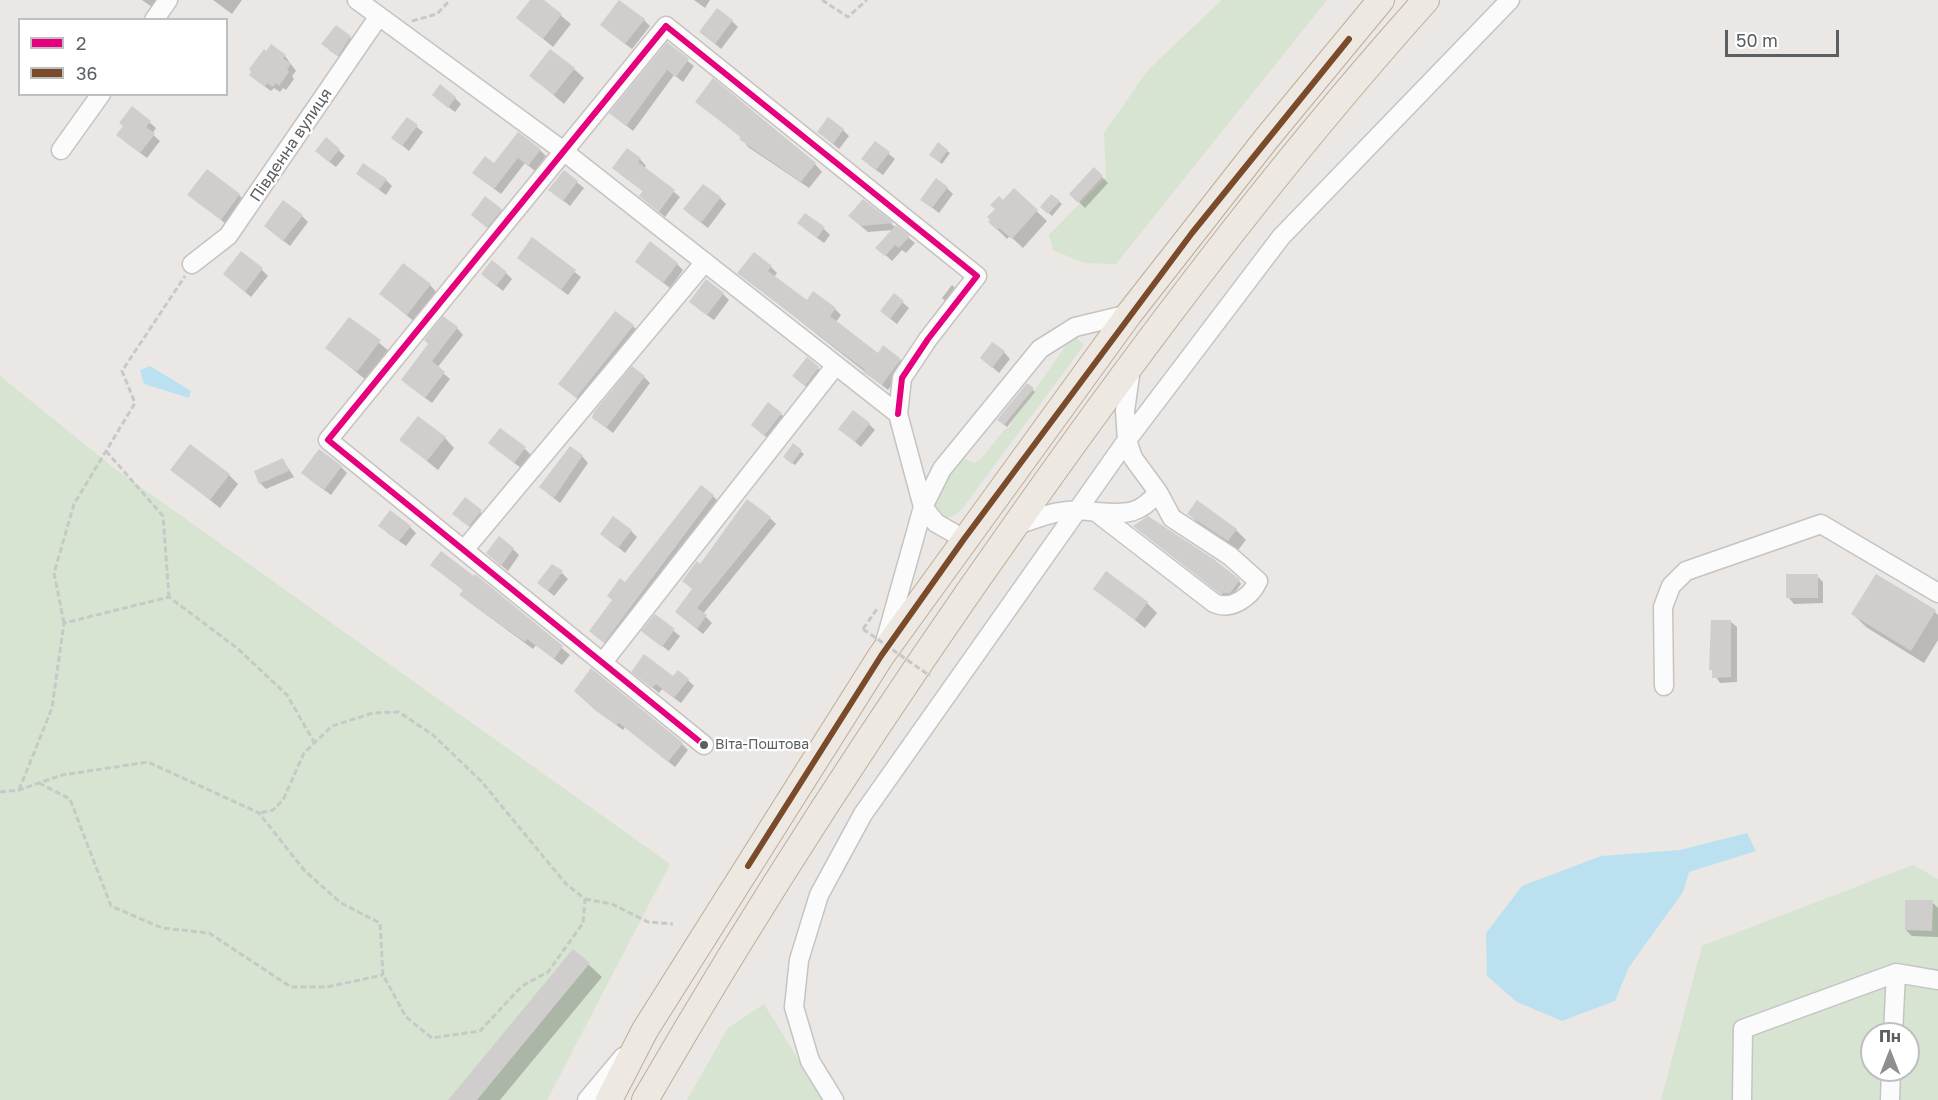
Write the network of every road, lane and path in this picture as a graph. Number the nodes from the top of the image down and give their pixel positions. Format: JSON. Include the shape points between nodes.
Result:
{"nodes":[{"id":1,"x":168,"y":0,"type":"edge"},
{"id":2,"x":357,"y":0,"type":"edge"},
{"id":3,"x":450,"y":0,"type":"edge"},
{"id":4,"x":822,"y":0,"type":"edge"},
{"id":5,"x":867,"y":0,"type":"edge"},
{"id":6,"x":1382,"y":0,"type":"edge"},
{"id":7,"x":1426,"y":0,"type":"edge"},
{"id":8,"x":1510,"y":0,"type":"edge"},
{"id":9,"x":155,"y":18,"type":"edge"},
{"id":10,"x":386,"y":21,"type":"junction"},
{"id":11,"x":100,"y":96,"type":"edge"},
{"id":12,"x":61,"y":150,"type":"dead end"},
{"id":13,"x":562,"y":150,"type":"junction"},
{"id":14,"x":705,"y":262,"type":"junction"},
{"id":15,"x":192,"y":264,"type":"joint"},
{"id":16,"x":1129,"y":314,"type":"junction"},
{"id":17,"x":1132,"y":360,"type":"junction"},
{"id":18,"x":836,"y":365,"type":"junction"},
{"id":19,"x":898,"y":414,"type":"junction"},
{"id":20,"x":1127,"y":440,"type":"junction"},
{"id":21,"x":106,"y":451,"type":"junction"},
{"id":22,"x":1158,"y":492,"type":"junction"},
{"id":23,"x":923,"y":507,"type":"junction"},
{"id":24,"x":1088,"y":510,"type":"junction"},
{"id":25,"x":1015,"y":526,"type":"junction"},
{"id":26,"x":964,"y":539,"type":"junction"},
{"id":27,"x":464,"y":550,"type":"junction"},
{"id":28,"x":1938,"y":593,"type":"edge"},
{"id":29,"x":169,"y":597,"type":"junction"},
{"id":30,"x":64,"y":623,"type":"junction"},
{"id":31,"x":863,"y":629,"type":"dead end"},
{"id":32,"x":881,"y":656,"type":"junction"},
{"id":33,"x":603,"y":662,"type":"junction"},
{"id":34,"x":930,"y":676,"type":"dead end"},
{"id":35,"x":1664,"y":686,"type":"dead end"},
{"id":36,"x":314,"y":742,"type":"junction"},
{"id":37,"x":704,"y":745,"type":"dead end"},
{"id":38,"x":39,"y":783,"type":"junction"},
{"id":39,"x":19,"y":790,"type":"junction"},
{"id":40,"x":0,"y":792,"type":"edge"},
{"id":41,"x":259,"y":813,"type":"junction"},
{"id":42,"x":585,"y":899,"type":"junction"},
{"id":43,"x":673,"y":924,"type":"dead end"},
{"id":44,"x":1896,"y":973,"type":"junction"},
{"id":45,"x":383,"y":975,"type":"junction"},
{"id":46,"x":1938,"y":980,"type":"edge"},
{"id":47,"x":1894,"y":1022,"type":"edge"},
{"id":48,"x":645,"y":1030,"type":"junction"},
{"id":49,"x":1891,"y":1082,"type":"edge"},
{"id":50,"x":586,"y":1100,"type":"edge"},
{"id":51,"x":609,"y":1100,"type":"edge"},
{"id":52,"x":645,"y":1100,"type":"edge"},
{"id":53,"x":834,"y":1100,"type":"edge"},
{"id":54,"x":1742,"y":1100,"type":"edge"},
{"id":55,"x":1890,"y":1100,"type":"edge"}],
"edges":[{"from":1,"to":9,"type":"street"},
{"from":2,"to":10,"type":"street"},
{"from":3,"to":10,"type":"path","via":[[437,14]]},
{"from":4,"to":5,"type":"path","via":[[848,17]]},
{"from":6,"to":16,"type":"highway"},
{"from":7,"to":17,"type":"highway","via":[[1291,156]]},
{"from":8,"to":20,"type":"street","via":[[1281,237]]},
{"from":10,"to":13,"type":"street"},
{"from":10,"to":15,"type":"street","name":"Південна вулиця","via":[[228,236]]},
{"from":11,"to":12,"type":"street"},
{"from":13,"to":14,"type":"street"},
{"from":13,"to":19,"type":"street","via":[[666,26],[977,276],[902,378]]},
{"from":13,"to":27,"type":"street","via":[[327,440]]},
{"from":14,"to":18,"type":"street"},
{"from":14,"to":27,"type":"street"},
{"from":15,"to":21,"type":"path","via":[[122,371],[135,403]]},
{"from":16,"to":23,"type":"street","via":[[1075,327],[1040,349],[942,469]]},
{"from":16,"to":26,"type":"highway"},
{"from":17,"to":20,"type":"street","via":[[1125,411]]},
{"from":17,"to":25,"type":"highway"},
{"from":18,"to":19,"type":"street"},
{"from":18,"to":33,"type":"street"},
{"from":19,"to":23,"type":"street"},
{"from":20,"to":22,"type":"street","via":[[1133,458]]},
{"from":20,"to":24,"type":"street"},
{"from":21,"to":29,"type":"path","via":[[163,516]]},
{"from":21,"to":30,"type":"path","via":[[74,504],[54,573]]},
{"from":22,"to":24,"type":"street","via":[[1147,506],[1138,510]]},
{"from":22,"to":24,"type":"street","via":[[1172,518],[1247,569],[1258,581],[1253,592],[1239,602],[1220,606]]},
{"from":23,"to":26,"type":"street","via":[[936,523]]},
{"from":23,"to":32,"type":"street"},
{"from":24,"to":25,"type":"street","via":[[1054,512]]},
{"from":24,"to":53,"type":"street","via":[[1041,558],[863,814],[819,895],[799,960],[795,1007],[810,1060]]},
{"from":25,"to":52,"type":"highway","via":[[841,780],[713,982]]},
{"from":26,"to":32,"type":"highway"},
{"from":27,"to":33,"type":"street"},
{"from":28,"to":35,"type":"street","via":[[1821,524],[1686,571],[1671,586],[1663,607]]},
{"from":29,"to":30,"type":"path"},
{"from":29,"to":36,"type":"path","via":[[237,648],[287,694]]},
{"from":30,"to":39,"type":"path","via":[[52,708]]},
{"from":31,"to":34,"type":"path","bridge":true},
{"from":32,"to":48,"type":"highway"},
{"from":33,"to":37,"type":"street"},
{"from":36,"to":41,"type":"path","via":[[304,753],[282,800],[273,810]]},
{"from":36,"to":42,"type":"path","via":[[332,726],[373,712],[399,712],[433,735],[481,781],[566,884]]},
{"from":38,"to":39,"type":"path"},
{"from":38,"to":41,"type":"path","via":[[62,775],[148,762]]},
{"from":38,"to":45,"type":"path","via":[[70,799],[111,906],[162,928],[209,933],[291,987],[327,987]]},
{"from":39,"to":40,"type":"path"},
{"from":41,"to":45,"type":"path","via":[[304,870],[341,903],[380,924]]},
{"from":42,"to":43,"type":"path","via":[[612,904],[648,922]]},
{"from":42,"to":45,"type":"path","via":[[583,923],[548,972],[522,986],[480,1031],[432,1038],[406,1017]]},
{"from":44,"to":46,"type":"street"},
{"from":44,"to":47,"type":"street"},
{"from":44,"to":54,"type":"street","via":[[1743,1029]]},
{"from":48,"to":50,"type":"street"},
{"from":48,"to":51,"type":"highway"},
{"from":49,"to":55,"type":"street"}]}
